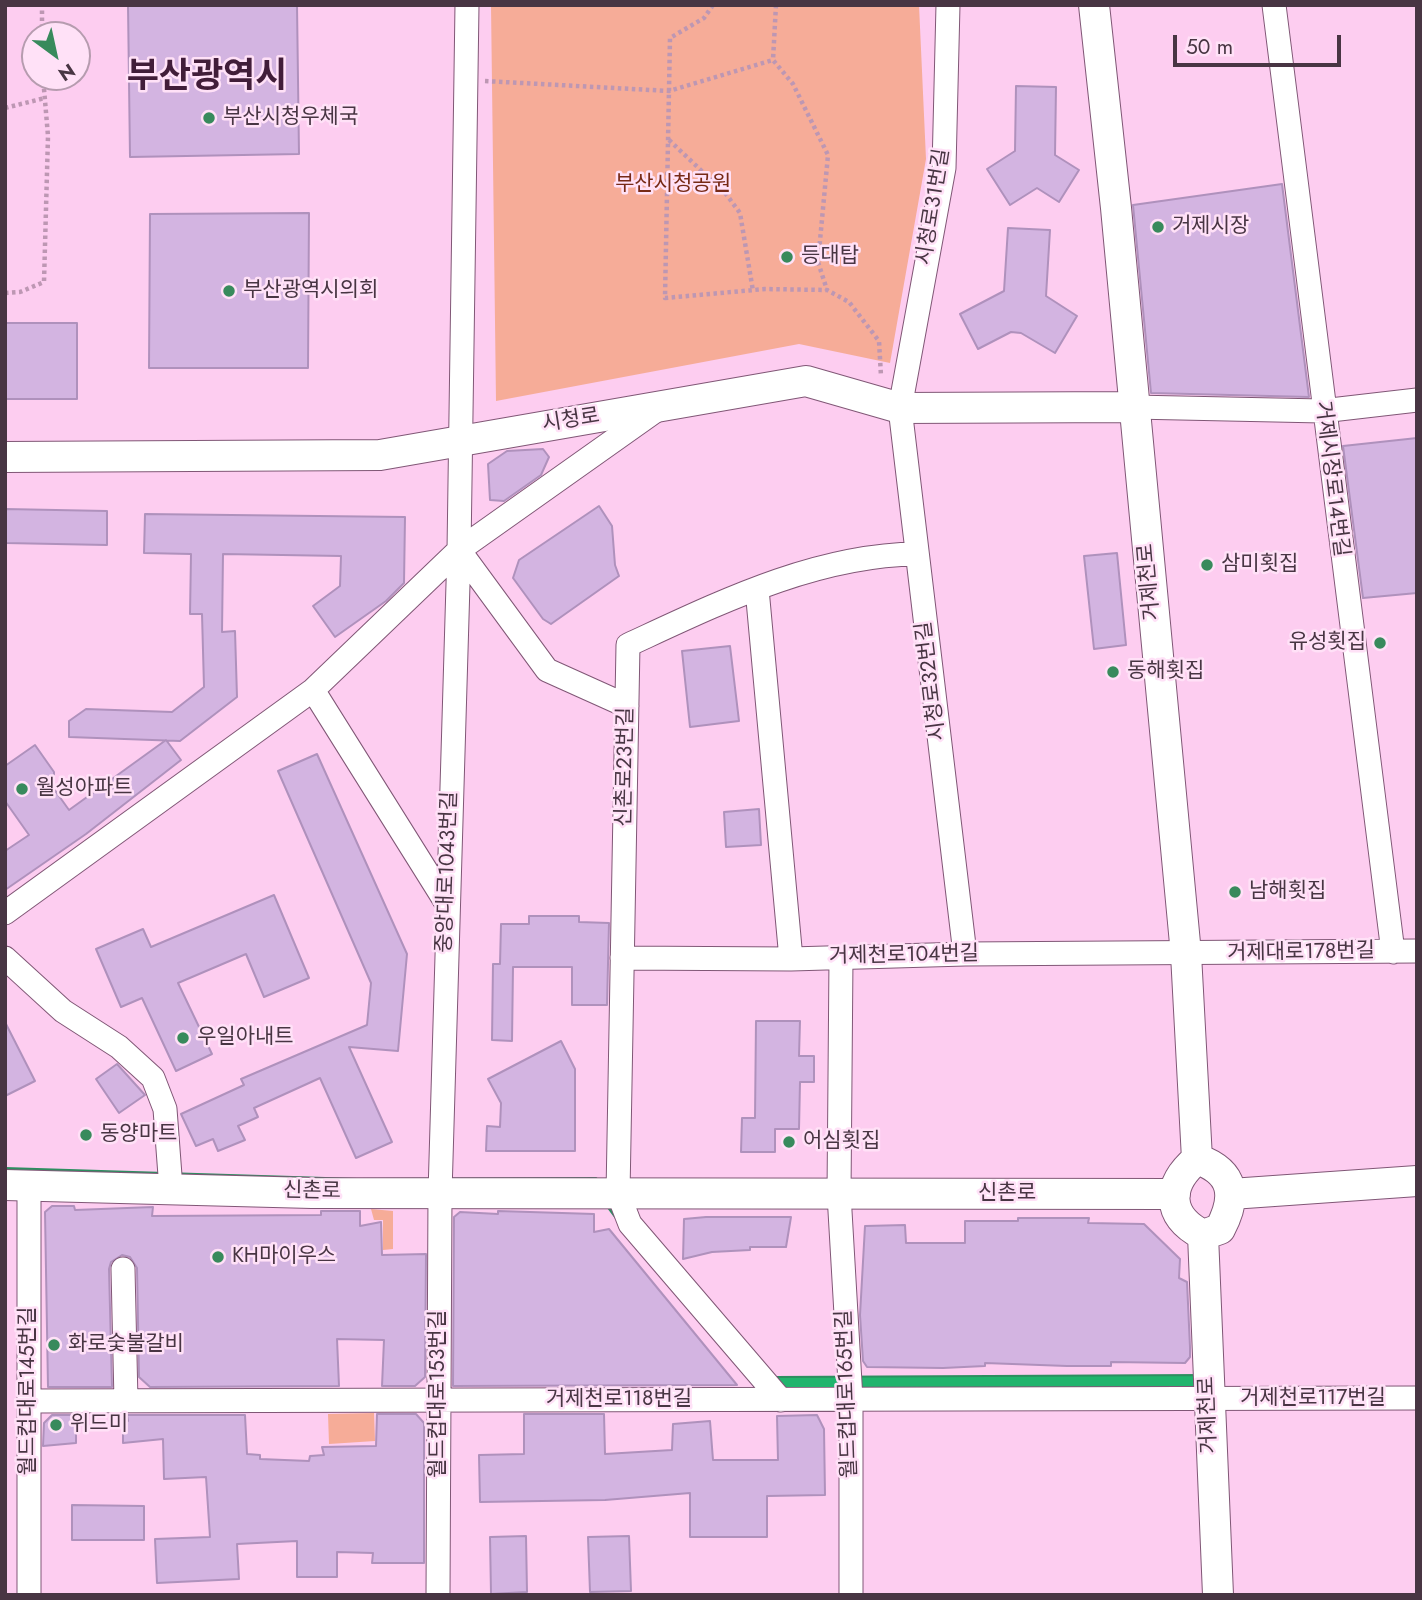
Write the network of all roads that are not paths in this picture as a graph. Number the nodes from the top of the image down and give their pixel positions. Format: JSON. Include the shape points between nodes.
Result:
{"nodes":[{"id":1,"x":467,"y":5,"type":"edge"},
{"id":2,"x":948,"y":5,"type":"edge"},
{"id":3,"x":1094,"y":5,"type":"edge"},
{"id":4,"x":1273,"y":5,"type":"edge"},
{"id":5,"x":1417,"y":400,"type":"edge"},
{"id":6,"x":891,"y":404,"type":"junction"},
{"id":7,"x":660,"y":407,"type":"junction"},
{"id":8,"x":1133,"y":407,"type":"junction"},
{"id":9,"x":1322,"y":411,"type":"junction"},
{"id":10,"x":459,"y":439,"type":"junction"},
{"id":11,"x":5,"y":457,"type":"edge"},
{"id":12,"x":459,"y":550,"type":"junction"},
{"id":13,"x":917,"y":554,"type":"junction"},
{"id":14,"x":757,"y":589,"type":"junction"},
{"id":15,"x":313,"y":690,"type":"junction"},
{"id":16,"x":627,"y":706,"type":"junction"},
{"id":17,"x":447,"y":904,"type":"junction"},
{"id":18,"x":5,"y":914,"type":"edge"},
{"id":19,"x":1392,"y":951,"type":"junction"},
{"id":20,"x":1417,"y":951,"type":"edge"},
{"id":21,"x":965,"y":954,"type":"junction"},
{"id":22,"x":1186,"y":954,"type":"junction"},
{"id":23,"x":5,"y":958,"type":"edge"},
{"id":24,"x":622,"y":958,"type":"junction"},
{"id":25,"x":841,"y":958,"type":"junction"},
{"id":26,"x":791,"y":959,"type":"junction"},
{"id":27,"x":1197,"y":1159,"type":"junction"},
{"id":28,"x":1417,"y":1181,"type":"edge"},
{"id":29,"x":17,"y":1186,"type":"edge"},
{"id":30,"x":171,"y":1189,"type":"junction"},
{"id":31,"x":440,"y":1193,"type":"junction"},
{"id":32,"x":618,"y":1193,"type":"junction"},
{"id":33,"x":839,"y":1194,"type":"junction"},
{"id":34,"x":1175,"y":1194,"type":"junction"},
{"id":35,"x":1231,"y":1194,"type":"junction"},
{"id":36,"x":1203,"y":1235,"type":"junction"},
{"id":37,"x":124,"y":1269,"type":"dead end"},
{"id":38,"x":1417,"y":1398,"type":"edge"},
{"id":39,"x":1209,"y":1399,"type":"junction"},
{"id":40,"x":781,"y":1400,"type":"junction"},
{"id":41,"x":851,"y":1400,"type":"junction"},
{"id":42,"x":29,"y":1401,"type":"junction"},
{"id":43,"x":126,"y":1401,"type":"junction"},
{"id":44,"x":439,"y":1401,"type":"junction"},
{"id":45,"x":29,"y":1595,"type":"edge"},
{"id":46,"x":438,"y":1595,"type":"edge"},
{"id":47,"x":851,"y":1595,"type":"edge"},
{"id":48,"x":1218,"y":1595,"type":"edge"}],
"edges":[{"from":1,"to":10,"type":"street","name":"중앙대로1043번길"},
{"from":2,"to":6,"type":"street","name":"시청로31번길","via":[[944,168]]},
{"from":3,"to":8,"type":"main road","name":"거제천로"},
{"from":4,"to":9,"type":"street","name":"거제시장로14번길","via":[[1298,182]]},
{"from":5,"to":9,"type":"street"},
{"from":6,"to":7,"type":"main road","name":"시청로","via":[[806,381]]},
{"from":6,"to":8,"type":"main road","name":"시청로"},
{"from":6,"to":13,"type":"street","name":"시청로32번길"},
{"from":7,"to":10,"type":"main road","name":"시청로"},
{"from":7,"to":12,"type":"street"},
{"from":8,"to":9,"type":"street"},
{"from":8,"to":22,"type":"main road","name":"거제천로"},
{"from":9,"to":19,"type":"street","name":"거제시장로14번길"},
{"from":10,"to":11,"type":"main road","name":"시청로","via":[[380,455]]},
{"from":10,"to":12,"type":"street","name":"중앙대로1043번길"},
{"from":12,"to":15,"type":"street"},
{"from":12,"to":16,"type":"street","via":[[547,670]]},
{"from":12,"to":17,"type":"street","name":"중앙대로1043번길"},
{"from":13,"to":14,"type":"street","name":"신촌로23번길","via":[[830,564]]},
{"from":13,"to":21,"type":"street","name":"시청로32번길"},
{"from":14,"to":16,"type":"street","name":"신촌로23번길","via":[[628,645]]},
{"from":14,"to":26,"type":"street"},
{"from":15,"to":17,"type":"street"},
{"from":15,"to":18,"type":"street"},
{"from":16,"to":24,"type":"street","name":"신촌로23번길"},
{"from":17,"to":31,"type":"street","name":"중앙대로1043번길"},
{"from":19,"to":20,"type":"street","name":"거제대로178번길"},
{"from":19,"to":22,"type":"street","name":"거제대로178번길"},
{"from":21,"to":22,"type":"street","name":"거제천로104번길"},
{"from":21,"to":25,"type":"street","name":"거제천로104번길"},
{"from":22,"to":27,"type":"main road","name":"거제천로"},
{"from":23,"to":30,"type":"street","via":[[63,1011],[119,1047],[153,1078],[165,1109]]},
{"from":24,"to":26,"type":"street","name":"거제천로104번길"},
{"from":24,"to":32,"type":"street","name":"신촌로23번길"},
{"from":25,"to":26,"type":"street","name":"거제천로104번길"},
{"from":25,"to":33,"type":"street"},
{"from":27,"to":34,"type":"main road","via":[[1176,1184]]},
{"from":27,"to":35,"type":"main road","via":[[1212,1164],[1226,1177]]},
{"from":28,"to":35,"type":"main road"},
{"from":29,"to":30,"type":"main road","name":"신촌로"},
{"from":29,"to":42,"type":"street","name":"월드컵대로145번길"},
{"from":30,"to":31,"type":"main road","name":"신촌로"},
{"from":31,"to":32,"type":"main road","name":"신촌로"},
{"from":31,"to":44,"type":"street","name":"월드컵대로153번길"},
{"from":32,"to":33,"type":"main road","name":"신촌로"},
{"from":32,"to":40,"type":"street","via":[[630,1224]]},
{"from":33,"to":34,"type":"main road","name":"신촌로"},
{"from":33,"to":41,"type":"street","name":"월드컵대로165번길"},
{"from":34,"to":36,"type":"main road","via":[[1175,1208],[1184,1225]]},
{"from":35,"to":36,"type":"main road","via":[[1220,1229]]},
{"from":36,"to":39,"type":"main road","name":"거제천로"},
{"from":37,"to":43,"type":"street"},
{"from":38,"to":39,"type":"street","name":"거제천로117번길"},
{"from":39,"to":41,"type":"street","name":"거제천로118번길"},
{"from":39,"to":48,"type":"main road","name":"거제천로"},
{"from":40,"to":41,"type":"street","name":"거제천로118번길"},
{"from":40,"to":44,"type":"street","name":"거제천로118번길"},
{"from":41,"to":47,"type":"street","name":"월드컵대로165번길"},
{"from":42,"to":43,"type":"street","name":"거제천로118번길"},
{"from":42,"to":45,"type":"street","name":"월드컵대로145번길"},
{"from":43,"to":44,"type":"street","name":"거제천로118번길"},
{"from":44,"to":46,"type":"street","name":"월드컵대로153번길"}]}
